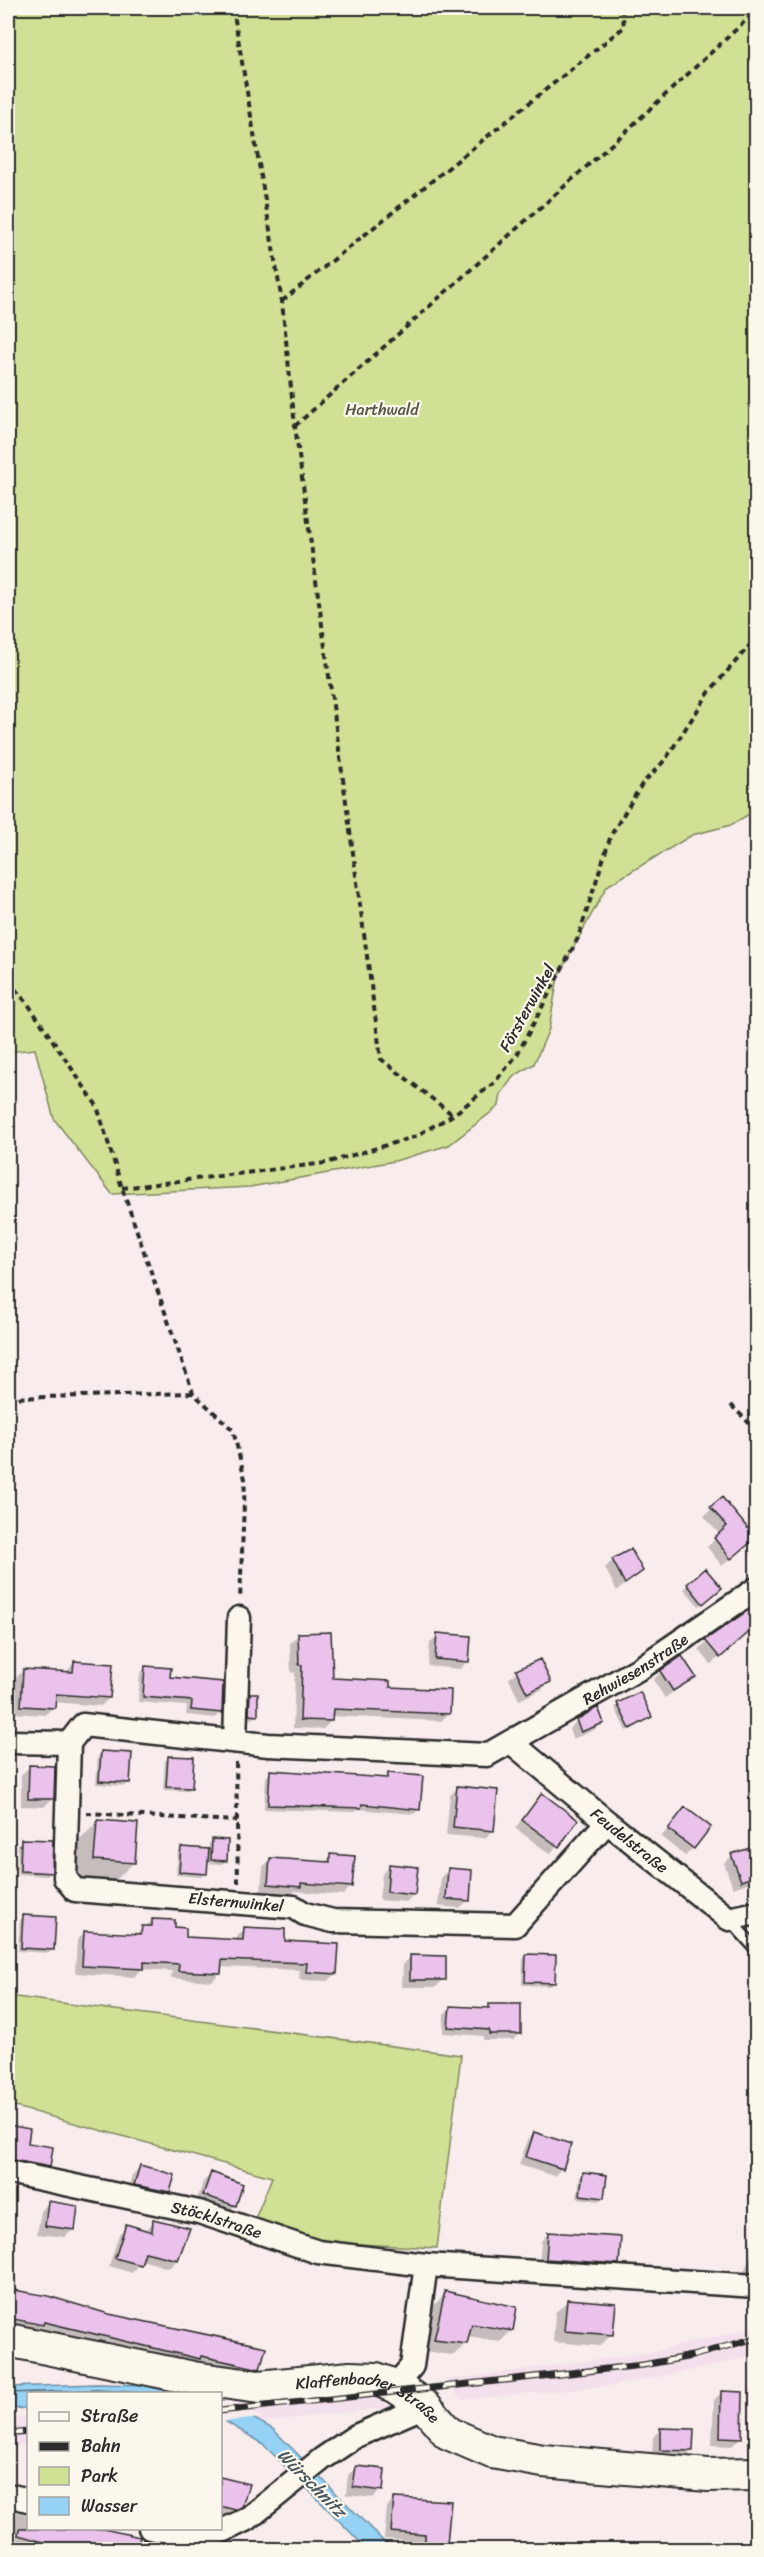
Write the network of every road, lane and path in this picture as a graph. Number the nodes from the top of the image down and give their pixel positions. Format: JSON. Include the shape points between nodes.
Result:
{"nodes":[{"id":1,"x":233,"y":8,"type":"edge"},
{"id":2,"x":622,"y":8,"type":"edge"},
{"id":3,"x":756,"y":11,"type":"edge"},
{"id":4,"x":282,"y":302,"type":"junction"},
{"id":5,"x":295,"y":426,"type":"junction"},
{"id":6,"x":756,"y":638,"type":"edge"},
{"id":7,"x":8,"y":981,"type":"edge"},
{"id":8,"x":453,"y":1115,"type":"junction"},
{"id":9,"x":122,"y":1188,"type":"junction"},
{"id":10,"x":193,"y":1393,"type":"junction"},
{"id":11,"x":8,"y":1398,"type":"edge"},
{"id":12,"x":731,"y":1405,"type":"dead end"},
{"id":13,"x":756,"y":1430,"type":"edge"},
{"id":14,"x":756,"y":1589,"type":"edge"},
{"id":15,"x":239,"y":1618,"type":"joint"},
{"id":16,"x":235,"y":1741,"type":"junction"},
{"id":17,"x":8,"y":1742,"type":"edge"},
{"id":18,"x":511,"y":1742,"type":"junction"},
{"id":19,"x":69,"y":1743,"type":"junction"},
{"id":20,"x":67,"y":1812,"type":"junction"},
{"id":21,"x":237,"y":1821,"type":"junction"},
{"id":22,"x":607,"y":1822,"type":"junction"},
{"id":23,"x":239,"y":1902,"type":"junction"},
{"id":24,"x":756,"y":1913,"type":"edge"},
{"id":25,"x":729,"y":1918,"type":"junction"},
{"id":26,"x":756,"y":1949,"type":"edge"},
{"id":27,"x":8,"y":2172,"type":"edge"},
{"id":28,"x":426,"y":2265,"type":"junction"},
{"id":29,"x":756,"y":2286,"type":"edge"},
{"id":30,"x":8,"y":2340,"type":"edge"},
{"id":31,"x":395,"y":2386,"type":"junction"},
{"id":32,"x":425,"y":2406,"type":"junction"},
{"id":33,"x":756,"y":2474,"type":"edge"},
{"id":34,"x":8,"y":2495,"type":"edge"},
{"id":35,"x":27,"y":2500,"type":"edge"},
{"id":36,"x":155,"y":2530,"type":"edge"}],
"edges":[{"from":1,"to":4,"type":"path"},
{"from":2,"to":4,"type":"path","via":[[624,27]]},
{"from":3,"to":5,"type":"path"},
{"from":4,"to":5,"type":"path"},
{"from":5,"to":8,"type":"path","via":[[381,1059]]},
{"from":6,"to":8,"type":"path","name":"Försterwinkel","via":[[710,691],[665,760],[642,784],[611,835],[578,938],[517,1055],[494,1083]]},
{"from":7,"to":9,"type":"path","via":[[97,1106]]},
{"from":8,"to":9,"type":"path","name":"Försterwinkel","via":[[414,1137],[326,1163]]},
{"from":9,"to":10,"type":"path"},
{"from":10,"to":11,"type":"path"},
{"from":10,"to":15,"type":"path","via":[[233,1430],[245,1479]]},
{"from":12,"to":13,"type":"path"},
{"from":14,"to":18,"type":"street","name":"Rehwiesenstraße","via":[[642,1667]]},
{"from":15,"to":16,"type":"street"},
{"from":16,"to":18,"type":"street","via":[[487,1755]]},
{"from":16,"to":19,"type":"street","via":[[83,1725]]},
{"from":16,"to":21,"type":"path"},
{"from":17,"to":19,"type":"street"},
{"from":18,"to":22,"type":"street","name":"Feudelstraße"},
{"from":19,"to":20,"type":"street","name":"Elsternwinkel"},
{"from":20,"to":21,"type":"path"},
{"from":20,"to":23,"type":"street","name":"Elsternwinkel","via":[[65,1878],[75,1890]]},
{"from":21,"to":23,"type":"path"},
{"from":22,"to":23,"type":"street","name":"Elsternwinkel","via":[[515,1925],[333,1921],[294,1907]]},
{"from":22,"to":25,"type":"street","name":"Feudelstraße"},
{"from":24,"to":25,"type":"street"},
{"from":25,"to":26,"type":"lane"},
{"from":27,"to":28,"type":"street","name":"Stöcklstraße","via":[[199,2212],[318,2252]]},
{"from":28,"to":29,"type":"street","name":"Stöcklstraße"},
{"from":28,"to":31,"type":"street","via":[[412,2366]]},
{"from":30,"to":31,"type":"main road","name":"Klaffenbacher Straße","via":[[193,2378],[259,2387],[350,2378],[375,2379]]},
{"from":31,"to":32,"type":"main road","name":"Klaffenbacher Straße"},
{"from":32,"to":33,"type":"main road","name":"Klaffenbacher Straße","via":[[448,2433],[492,2452],[543,2461],[708,2475]]},
{"from":32,"to":36,"type":"street","via":[[356,2436],[249,2518],[206,2540]]},
{"from":34,"to":35,"type":"street"}]}
